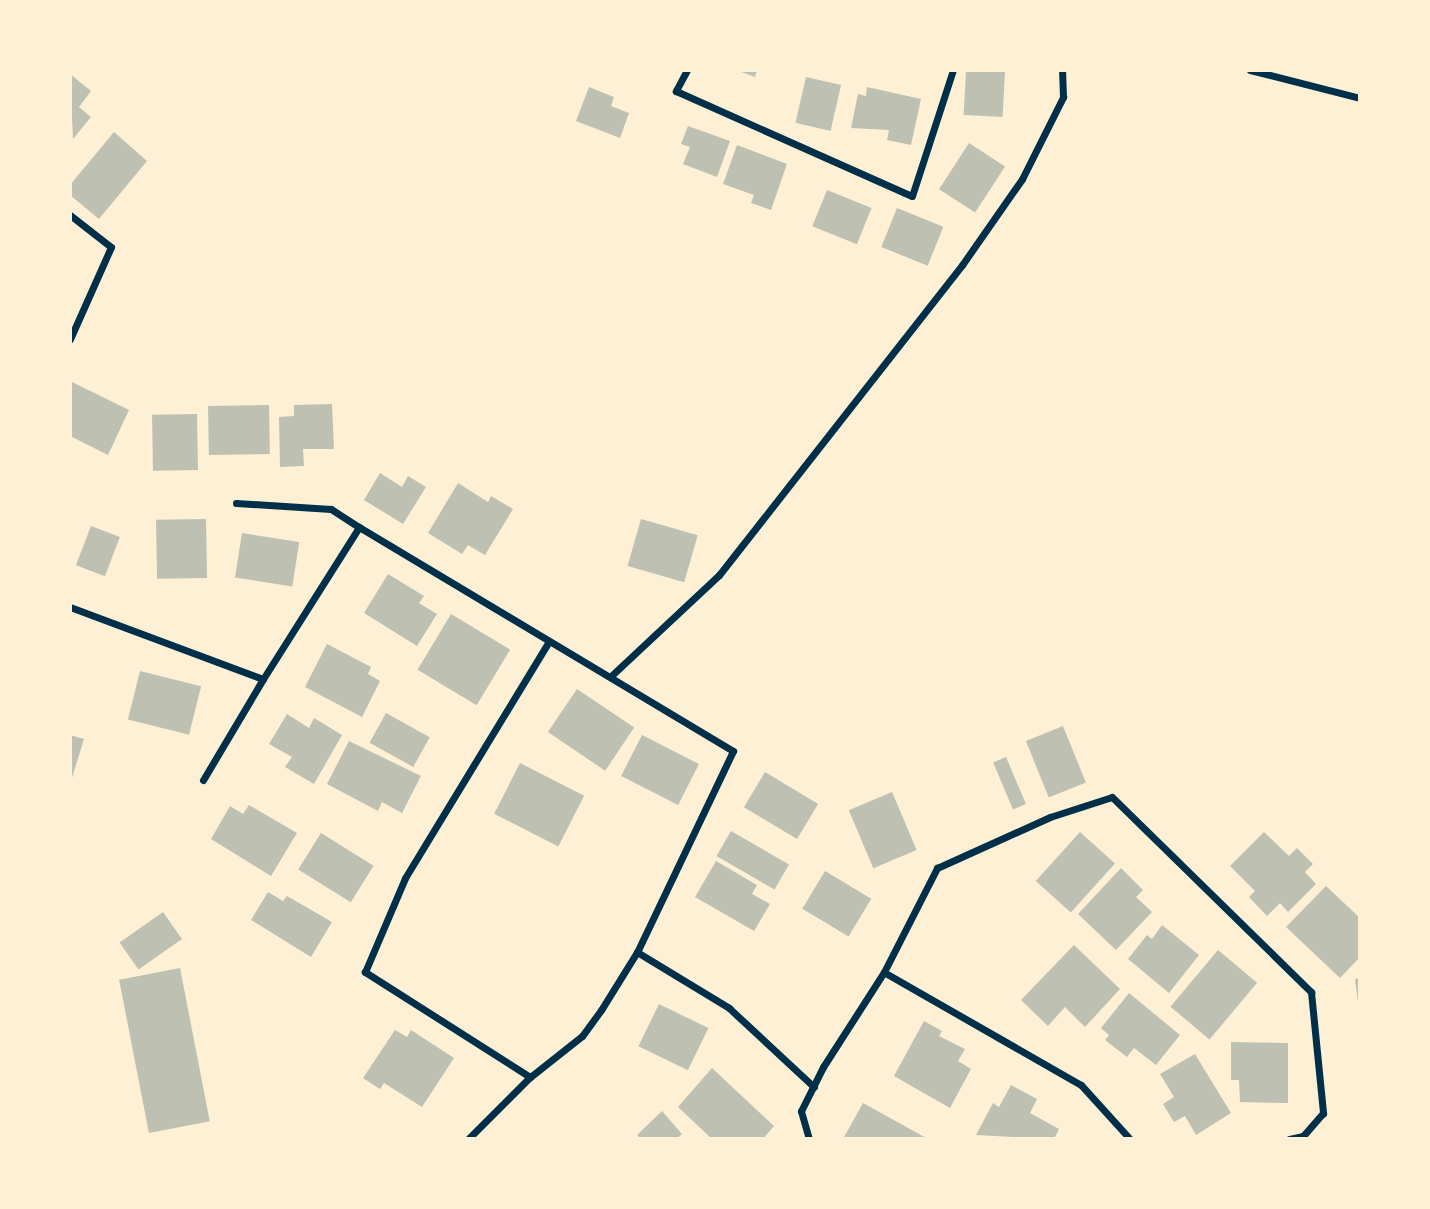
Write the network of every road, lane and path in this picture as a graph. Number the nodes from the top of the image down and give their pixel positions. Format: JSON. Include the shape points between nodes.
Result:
{"nodes":[{"id":1,"x":687,"y":70,"type":"edge"},
{"id":2,"x":953,"y":70,"type":"edge"},
{"id":3,"x":1062,"y":70,"type":"edge"},
{"id":4,"x":1250,"y":70,"type":"edge"},
{"id":5,"x":1360,"y":98,"type":"edge"},
{"id":6,"x":70,"y":215,"type":"edge"},
{"id":7,"x":70,"y":340,"type":"edge"},
{"id":8,"x":236,"y":503,"type":"dead end"},
{"id":9,"x":359,"y":527,"type":"junction"},
{"id":10,"x":70,"y":607,"type":"edge"},
{"id":11,"x":549,"y":641,"type":"junction"},
{"id":12,"x":611,"y":676,"type":"junction"},
{"id":13,"x":263,"y":679,"type":"junction"},
{"id":14,"x":204,"y":780,"type":"dead end"},
{"id":15,"x":637,"y":952,"type":"junction"},
{"id":16,"x":884,"y":972,"type":"junction"},
{"id":17,"x":530,"y":1077,"type":"junction"},
{"id":18,"x":814,"y":1087,"type":"junction"},
{"id":19,"x":468,"y":1139,"type":"edge"},
{"id":20,"x":809,"y":1139,"type":"edge"},
{"id":21,"x":1130,"y":1139,"type":"edge"},
{"id":22,"x":1289,"y":1139,"type":"edge"}],
"edges":[{"from":1,"to":2,"type":"street","via":[[676,91],[912,196]]},
{"from":3,"to":12,"type":"street","via":[[1063,97],[1022,180],[962,265],[719,575]]},
{"from":4,"to":5,"type":"street"},
{"from":6,"to":7,"type":"street","via":[[111,247]]},
{"from":8,"to":9,"type":"street","via":[[331,509]]},
{"from":9,"to":11,"type":"street"},
{"from":9,"to":13,"type":"street"},
{"from":10,"to":13,"type":"street"},
{"from":11,"to":12,"type":"street"},
{"from":11,"to":17,"type":"street","via":[[405,878],[365,972]]},
{"from":12,"to":15,"type":"street","via":[[733,751]]},
{"from":13,"to":14,"type":"street"},
{"from":15,"to":17,"type":"street","via":[[582,1036]]},
{"from":15,"to":18,"type":"street","via":[[729,1008]]},
{"from":16,"to":18,"type":"street"},
{"from":16,"to":21,"type":"street","via":[[1081,1085]]},
{"from":16,"to":22,"type":"street","via":[[937,868],[1049,817],[1112,797],[1311,992],[1323,1113],[1303,1136]]},
{"from":17,"to":19,"type":"street"},
{"from":18,"to":20,"type":"street","via":[[802,1111]]}]}
